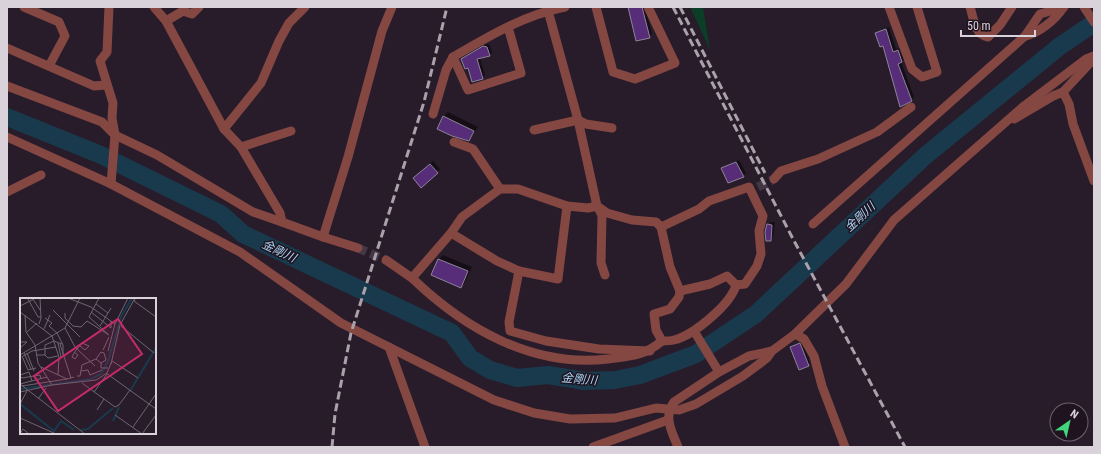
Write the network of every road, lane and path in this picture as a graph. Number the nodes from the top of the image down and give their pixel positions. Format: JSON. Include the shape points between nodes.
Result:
{"nodes":[{"id":1,"x":24,"y":7,"type":"edge"},
{"id":2,"x":109,"y":7,"type":"edge"},
{"id":3,"x":154,"y":7,"type":"edge"},
{"id":4,"x":199,"y":7,"type":"edge"},
{"id":5,"x":305,"y":7,"type":"edge"},
{"id":6,"x":392,"y":7,"type":"edge"},
{"id":7,"x":565,"y":7,"type":"edge"},
{"id":8,"x":596,"y":7,"type":"edge"},
{"id":9,"x":648,"y":7,"type":"edge"},
{"id":10,"x":889,"y":7,"type":"edge"},
{"id":11,"x":916,"y":7,"type":"edge"},
{"id":12,"x":970,"y":7,"type":"edge"},
{"id":13,"x":1012,"y":7,"type":"edge"},
{"id":14,"x":1063,"y":7,"type":"edge"},
{"id":15,"x":1084,"y":7,"type":"edge"},
{"id":16,"x":547,"y":9,"type":"edge"},
{"id":17,"x":1039,"y":11,"type":"edge"},
{"id":18,"x":166,"y":21,"type":"junction"},
{"id":19,"x":1094,"y":22,"type":"edge"},
{"id":20,"x":508,"y":26,"type":"junction"},
{"id":21,"x":1025,"y":36,"type":"junction"},
{"id":22,"x":7,"y":48,"type":"edge"},
{"id":23,"x":1094,"y":56,"type":"edge"},
{"id":24,"x":453,"y":57,"type":"junction"},
{"id":25,"x":49,"y":66,"type":"junction"},
{"id":26,"x":106,"y":85,"type":"junction"},
{"id":27,"x":7,"y":86,"type":"edge"},
{"id":28,"x":1063,"y":92,"type":"junction"},
{"id":29,"x":911,"y":107,"type":"dead end"},
{"id":30,"x":433,"y":114,"type":"dead end"},
{"id":31,"x":578,"y":120,"type":"junction"},
{"id":32,"x":1007,"y":120,"type":"junction"},
{"id":33,"x":612,"y":128,"type":"dead end"},
{"id":34,"x":224,"y":129,"type":"junction"},
{"id":35,"x":534,"y":130,"type":"dead end"},
{"id":36,"x":291,"y":131,"type":"dead end"},
{"id":37,"x":115,"y":136,"type":"junction"},
{"id":38,"x":7,"y":137,"type":"edge"},
{"id":39,"x":454,"y":142,"type":"dead end"},
{"id":40,"x":241,"y":147,"type":"junction"},
{"id":41,"x":41,"y":174,"type":"dead end"},
{"id":42,"x":774,"y":179,"type":"tunnel mouth"},
{"id":43,"x":1094,"y":181,"type":"edge"},
{"id":44,"x":111,"y":184,"type":"junction"},
{"id":45,"x":500,"y":189,"type":"junction"},
{"id":46,"x":7,"y":192,"type":"edge"},
{"id":47,"x":567,"y":206,"type":"junction"},
{"id":48,"x":597,"y":206,"type":"junction"},
{"id":49,"x":282,"y":222,"type":"junction"},
{"id":50,"x":813,"y":224,"type":"dead end"},
{"id":51,"x":661,"y":227,"type":"junction"},
{"id":52,"x":451,"y":233,"type":"junction"},
{"id":53,"x":323,"y":237,"type":"junction"},
{"id":54,"x":358,"y":248,"type":"tunnel mouth"},
{"id":55,"x":386,"y":260,"type":"tunnel mouth"},
{"id":56,"x":519,"y":271,"type":"junction"},
{"id":57,"x":605,"y":275,"type":"dead end"},
{"id":58,"x":412,"y":278,"type":"junction"},
{"id":59,"x":736,"y":285,"type":"junction"},
{"id":60,"x":680,"y":291,"type":"junction"},
{"id":61,"x":694,"y":331,"type":"junction"},
{"id":62,"x":795,"y":334,"type":"junction"},
{"id":63,"x":662,"y":341,"type":"junction"},
{"id":64,"x":389,"y":347,"type":"junction"},
{"id":65,"x":650,"y":351,"type":"junction"},
{"id":66,"x":772,"y":351,"type":"junction"},
{"id":67,"x":717,"y":368,"type":"junction"},
{"id":68,"x":669,"y":409,"type":"junction"},
{"id":69,"x":668,"y":420,"type":"junction"},
{"id":70,"x":425,"y":447,"type":"edge"},
{"id":71,"x":594,"y":447,"type":"edge"},
{"id":72,"x":678,"y":447,"type":"edge"},
{"id":73,"x":845,"y":447,"type":"edge"}],
"edges":[{"from":1,"to":25,"type":"street","via":[[59,22],[65,36]]},
{"from":2,"to":26,"type":"street","via":[[107,52],[100,61]]},
{"from":3,"to":18,"type":"street"},
{"from":4,"to":18,"type":"street","via":[[192,14],[182,12]]},
{"from":5,"to":34,"type":"street","via":[[289,23],[261,83]]},
{"from":6,"to":53,"type":"street","via":[[382,31],[348,157]]},
{"from":7,"to":16,"type":"street"},
{"from":8,"to":9,"type":"street","via":[[613,72],[635,79],[675,63]]},
{"from":10,"to":11,"type":"street","via":[[912,69],[922,77],[937,72]]},
{"from":12,"to":13,"type":"street","via":[[977,31],[988,37]]},
{"from":14,"to":17,"type":"street"},
{"from":14,"to":21,"type":"street","via":[[1058,16],[1032,35]]},
{"from":15,"to":19,"type":"street"},
{"from":16,"to":20,"type":"street"},
{"from":16,"to":31,"type":"street"},
{"from":17,"to":21,"type":"street"},
{"from":18,"to":34,"type":"street"},
{"from":20,"to":24,"type":"street"},
{"from":20,"to":24,"type":"street","via":[[521,73],[468,90]]},
{"from":21,"to":50,"type":"street"},
{"from":22,"to":25,"type":"street"},
{"from":23,"to":28,"type":"street"},
{"from":23,"to":32,"type":"street","via":[[1086,59]]},
{"from":24,"to":30,"type":"street","via":[[446,70]]},
{"from":25,"to":26,"type":"street","via":[[94,86]]},
{"from":26,"to":37,"type":"street","via":[[113,103]]},
{"from":27,"to":37,"type":"street","via":[[102,122]]},
{"from":28,"to":32,"type":"street","via":[[1016,119]]},
{"from":28,"to":43,"type":"street"},
{"from":29,"to":42,"type":"street","via":[[877,132],[818,159],[781,171]]},
{"from":31,"to":33,"type":"street","via":[[586,124]]},
{"from":31,"to":35,"type":"street"},
{"from":31,"to":48,"type":"street"},
{"from":32,"to":62,"type":"street","via":[[894,220],[846,284]]},
{"from":34,"to":40,"type":"street"},
{"from":36,"to":40,"type":"street"},
{"from":37,"to":44,"type":"street"},
{"from":37,"to":49,"type":"street","via":[[157,155],[253,212]]},
{"from":38,"to":44,"type":"street"},
{"from":39,"to":45,"type":"street","via":[[473,149]]},
{"from":40,"to":49,"type":"street","via":[[280,213]]},
{"from":41,"to":46,"type":"street"},
{"from":44,"to":64,"type":"street","via":[[240,252],[341,322]]},
{"from":45,"to":47,"type":"street","via":[[518,189]]},
{"from":45,"to":52,"type":"street","via":[[462,217]]},
{"from":47,"to":48,"type":"street"},
{"from":47,"to":56,"type":"street","via":[[558,279]]},
{"from":48,"to":51,"type":"street","via":[[607,213],[632,220],[656,222]]},
{"from":48,"to":57,"type":"street","via":[[602,215],[601,262]]},
{"from":49,"to":53,"type":"street"},
{"from":51,"to":59,"type":"street","via":[[699,209],[709,201],[753,187],[763,216],[759,231],[761,254],[745,284]]},
{"from":51,"to":60,"type":"street","via":[[670,268]]},
{"from":52,"to":56,"type":"street","via":[[497,262]]},
{"from":52,"to":58,"type":"street"},
{"from":53,"to":54,"type":"street"},
{"from":55,"to":58,"type":"street"},
{"from":56,"to":65,"type":"street","via":[[509,322],[510,331],[546,342],[599,349]]},
{"from":58,"to":65,"type":"street","via":[[437,302],[474,326],[524,350],[562,360],[590,361],[628,357]]},
{"from":59,"to":60,"type":"street","via":[[727,276],[710,284]]},
{"from":59,"to":61,"type":"street","via":[[734,293],[714,315]]},
{"from":60,"to":63,"type":"street","via":[[679,297],[670,309],[654,314],[656,330]]},
{"from":61,"to":63,"type":"street","via":[[675,340]]},
{"from":61,"to":67,"type":"street"},
{"from":62,"to":66,"type":"street"},
{"from":62,"to":73,"type":"street","via":[[804,339],[814,356],[822,386]]},
{"from":63,"to":65,"type":"street"},
{"from":64,"to":68,"type":"street","via":[[494,400],[534,413],[570,419],[608,418],[656,408]]},
{"from":64,"to":70,"type":"street"},
{"from":66,"to":67,"type":"street","via":[[749,356]]},
{"from":66,"to":68,"type":"street","via":[[767,358],[743,376],[696,404],[679,410]]},
{"from":67,"to":68,"type":"street","via":[[674,402]]},
{"from":68,"to":69,"type":"street"},
{"from":69,"to":71,"type":"street"},
{"from":69,"to":72,"type":"street"}]}
